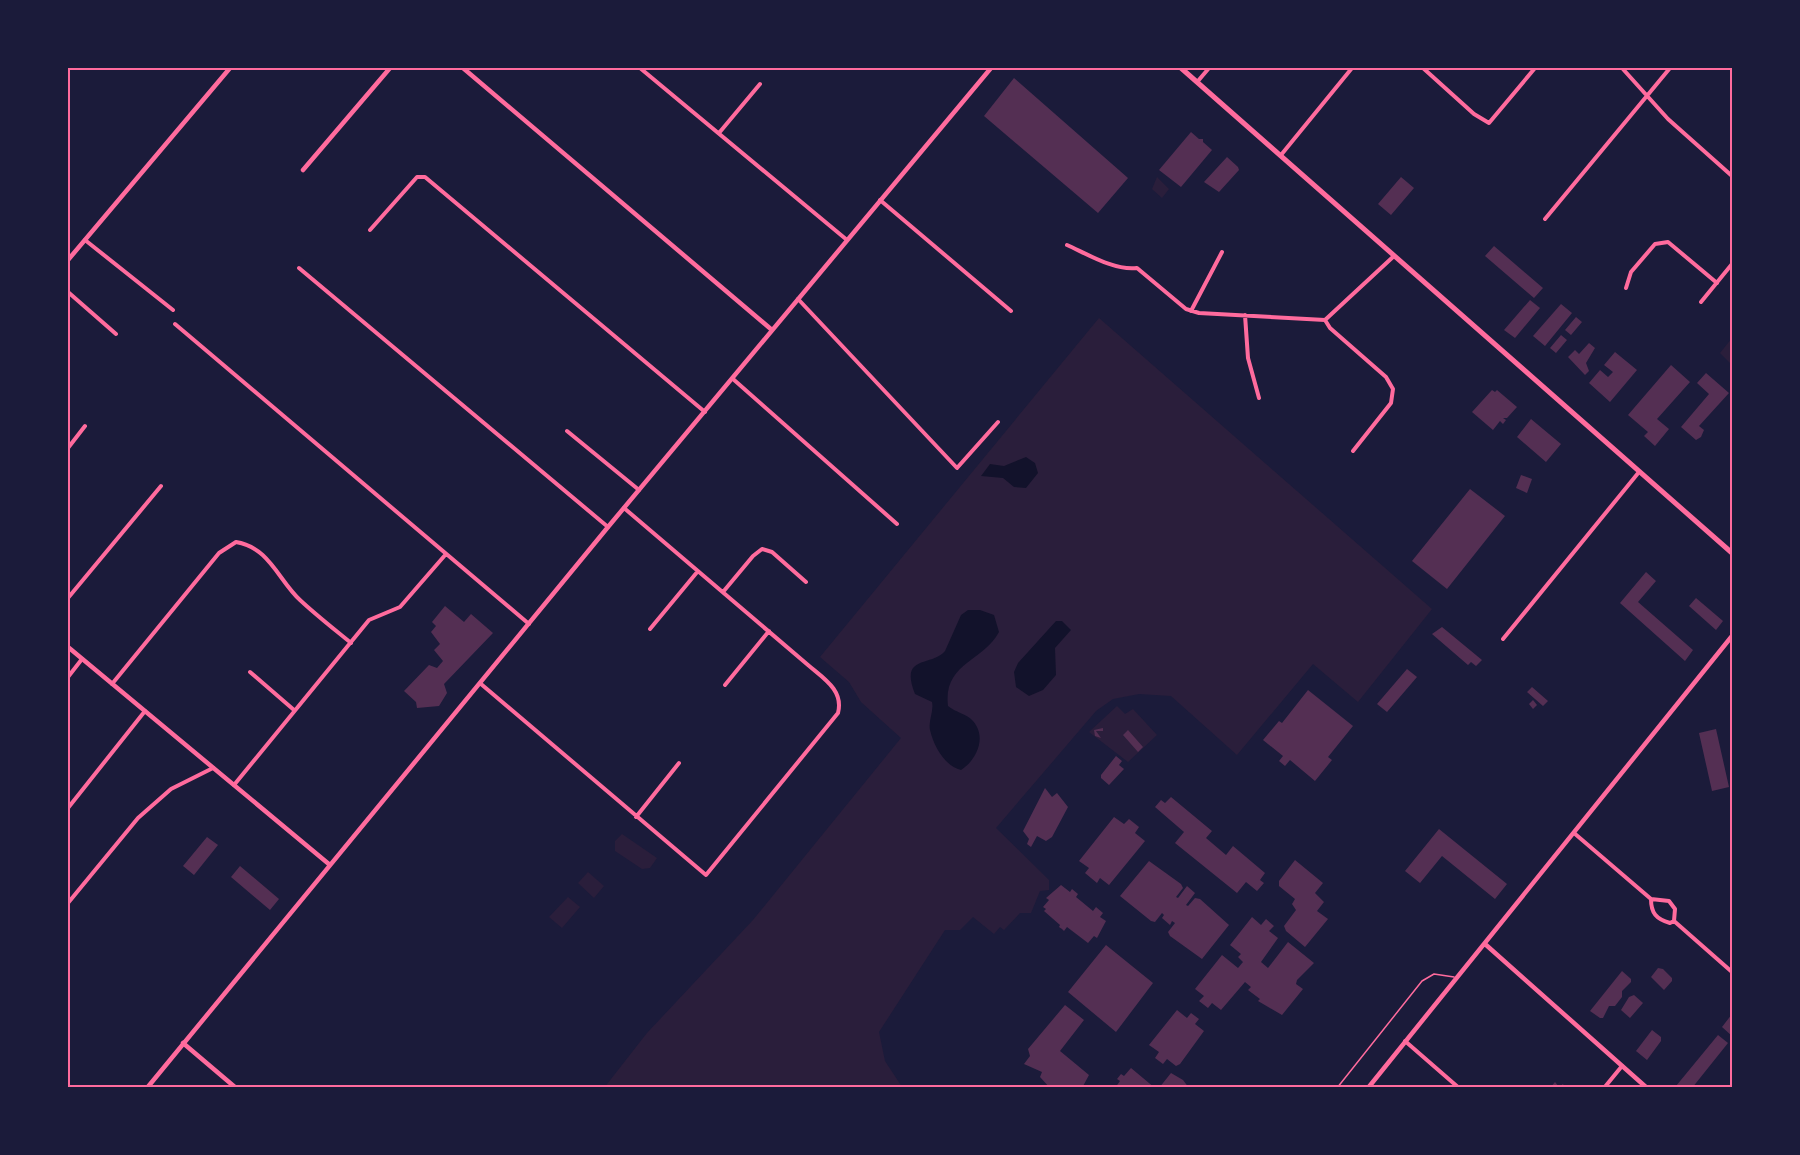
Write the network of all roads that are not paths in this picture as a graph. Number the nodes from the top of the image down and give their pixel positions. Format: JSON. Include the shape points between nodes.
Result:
{"nodes":[{"id":1,"x":230,"y":68,"type":"edge"},
{"id":2,"x":390,"y":68,"type":"edge"},
{"id":3,"x":464,"y":68,"type":"edge"},
{"id":4,"x":640,"y":68,"type":"edge"},
{"id":5,"x":991,"y":68,"type":"edge"},
{"id":6,"x":1181,"y":68,"type":"edge"},
{"id":7,"x":1209,"y":68,"type":"edge"},
{"id":8,"x":1352,"y":68,"type":"edge"},
{"id":9,"x":1423,"y":68,"type":"edge"},
{"id":10,"x":1535,"y":68,"type":"edge"},
{"id":11,"x":1622,"y":68,"type":"edge"},
{"id":12,"x":1670,"y":68,"type":"edge"},
{"id":13,"x":1198,"y":81,"type":"junction"},
{"id":14,"x":760,"y":84,"type":"dead end"},
{"id":15,"x":1647,"y":96,"type":"junction"},
{"id":16,"x":719,"y":133,"type":"junction"},
{"id":17,"x":1281,"y":154,"type":"junction"},
{"id":18,"x":303,"y":170,"type":"dead end"},
{"id":19,"x":1732,"y":176,"type":"edge"},
{"id":20,"x":880,"y":200,"type":"junction"},
{"id":21,"x":1545,"y":219,"type":"dead end"},
{"id":22,"x":370,"y":230,"type":"dead end"},
{"id":23,"x":85,"y":240,"type":"junction"},
{"id":24,"x":847,"y":240,"type":"junction"},
{"id":25,"x":1067,"y":245,"type":"dead end"},
{"id":26,"x":1222,"y":252,"type":"dead end"},
{"id":27,"x":1395,"y":255,"type":"junction"},
{"id":28,"x":68,"y":260,"type":"edge"},
{"id":29,"x":1732,"y":264,"type":"edge"},
{"id":30,"x":299,"y":268,"type":"dead end"},
{"id":31,"x":1717,"y":283,"type":"junction"},
{"id":32,"x":1626,"y":288,"type":"dead end"},
{"id":33,"x":68,"y":292,"type":"edge"},
{"id":34,"x":798,"y":299,"type":"junction"},
{"id":35,"x":1701,"y":302,"type":"dead end"},
{"id":36,"x":173,"y":310,"type":"dead end"},
{"id":37,"x":1011,"y":311,"type":"dead end"},
{"id":38,"x":1191,"y":311,"type":"junction"},
{"id":39,"x":1245,"y":315,"type":"junction"},
{"id":40,"x":1325,"y":320,"type":"junction"},
{"id":41,"x":175,"y":324,"type":"dead end"},
{"id":42,"x":772,"y":330,"type":"junction"},
{"id":43,"x":116,"y":334,"type":"dead end"},
{"id":44,"x":733,"y":379,"type":"junction"},
{"id":45,"x":1259,"y":398,"type":"dead end"},
{"id":46,"x":705,"y":412,"type":"junction"},
{"id":47,"x":998,"y":422,"type":"dead end"},
{"id":48,"x":85,"y":426,"type":"dead end"},
{"id":49,"x":567,"y":430,"type":"dead end"},
{"id":50,"x":68,"y":448,"type":"edge"},
{"id":51,"x":1353,"y":451,"type":"dead end"},
{"id":52,"x":1640,"y":471,"type":"junction"},
{"id":53,"x":160,"y":486,"type":"dead end"},
{"id":54,"x":639,"y":490,"type":"junction"},
{"id":55,"x":624,"y":508,"type":"junction"},
{"id":56,"x":897,"y":524,"type":"dead end"},
{"id":57,"x":608,"y":526,"type":"junction"},
{"id":58,"x":1732,"y":553,"type":"edge"},
{"id":59,"x":446,"y":554,"type":"junction"},
{"id":60,"x":698,"y":571,"type":"junction"},
{"id":61,"x":806,"y":582,"type":"dead end"},
{"id":62,"x":723,"y":592,"type":"junction"},
{"id":63,"x":68,"y":598,"type":"edge"},
{"id":64,"x":529,"y":624,"type":"junction"},
{"id":65,"x":650,"y":629,"type":"dead end"},
{"id":66,"x":769,"y":631,"type":"junction"},
{"id":67,"x":1732,"y":636,"type":"edge"},
{"id":68,"x":1503,"y":639,"type":"dead end"},
{"id":69,"x":351,"y":643,"type":"junction"},
{"id":70,"x":68,"y":647,"type":"edge"},
{"id":71,"x":82,"y":659,"type":"junction"},
{"id":72,"x":250,"y":672,"type":"dead end"},
{"id":73,"x":68,"y":677,"type":"edge"},
{"id":74,"x":112,"y":684,"type":"junction"},
{"id":75,"x":481,"y":684,"type":"junction"},
{"id":76,"x":725,"y":685,"type":"dead end"},
{"id":77,"x":294,"y":710,"type":"junction"},
{"id":78,"x":145,"y":711,"type":"junction"},
{"id":79,"x":679,"y":763,"type":"dead end"},
{"id":80,"x":213,"y":768,"type":"junction"},
{"id":81,"x":234,"y":785,"type":"junction"},
{"id":82,"x":68,"y":808,"type":"edge"},
{"id":83,"x":636,"y":817,"type":"junction"},
{"id":84,"x":1575,"y":833,"type":"junction"},
{"id":85,"x":330,"y":865,"type":"junction"},
{"id":86,"x":1651,"y":899,"type":"junction"},
{"id":87,"x":68,"y":903,"type":"edge"},
{"id":88,"x":1674,"y":921,"type":"junction"},
{"id":89,"x":1485,"y":944,"type":"junction"},
{"id":90,"x":1732,"y":972,"type":"edge"},
{"id":91,"x":1457,"y":978,"type":"junction"},
{"id":92,"x":1405,"y":1041,"type":"junction"},
{"id":93,"x":183,"y":1043,"type":"junction"},
{"id":94,"x":1622,"y":1066,"type":"junction"},
{"id":95,"x":147,"y":1088,"type":"edge"},
{"id":96,"x":236,"y":1088,"type":"edge"},
{"id":97,"x":1337,"y":1088,"type":"edge"},
{"id":98,"x":1368,"y":1088,"type":"edge"},
{"id":99,"x":1459,"y":1088,"type":"edge"},
{"id":100,"x":1604,"y":1088,"type":"edge"},
{"id":101,"x":1647,"y":1088,"type":"edge"}],
"edges":[{"from":1,"to":23,"type":"street"},
{"from":2,"to":18,"type":"street"},
{"from":3,"to":42,"type":"street"},
{"from":4,"to":16,"type":"street"},
{"from":5,"to":20,"type":"street"},
{"from":6,"to":13,"type":"main road"},
{"from":7,"to":13,"type":"street"},
{"from":8,"to":17,"type":"street"},
{"from":9,"to":10,"type":"street","via":[[1489,123]]},
{"from":11,"to":15,"type":"street"},
{"from":12,"to":15,"type":"street"},
{"from":13,"to":17,"type":"main road"},
{"from":14,"to":16,"type":"street"},
{"from":15,"to":19,"type":"street"},
{"from":15,"to":21,"type":"street"},
{"from":16,"to":24,"type":"street"},
{"from":17,"to":27,"type":"main road"},
{"from":20,"to":24,"type":"street"},
{"from":20,"to":37,"type":"street"},
{"from":22,"to":46,"type":"street","via":[[417,177],[425,177]]},
{"from":23,"to":28,"type":"street"},
{"from":23,"to":36,"type":"street"},
{"from":24,"to":34,"type":"street"},
{"from":25,"to":38,"type":"street","via":[[1117,266],[1137,268]]},
{"from":26,"to":38,"type":"street"},
{"from":27,"to":40,"type":"street"},
{"from":27,"to":52,"type":"main road"},
{"from":29,"to":31,"type":"street"},
{"from":30,"to":57,"type":"street"},
{"from":31,"to":32,"type":"street","via":[[1668,242],[1655,244],[1631,272]]},
{"from":31,"to":35,"type":"street"},
{"from":33,"to":43,"type":"street"},
{"from":34,"to":42,"type":"street"},
{"from":34,"to":47,"type":"street","via":[[957,468]]},
{"from":38,"to":39,"type":"street"},
{"from":39,"to":40,"type":"street"},
{"from":39,"to":45,"type":"street","via":[[1248,358]]},
{"from":40,"to":51,"type":"street","via":[[1386,377],[1393,389],[1391,403]]},
{"from":41,"to":59,"type":"street"},
{"from":42,"to":44,"type":"street"},
{"from":44,"to":46,"type":"street"},
{"from":44,"to":56,"type":"street"},
{"from":46,"to":54,"type":"street"},
{"from":48,"to":50,"type":"street"},
{"from":49,"to":54,"type":"street"},
{"from":52,"to":58,"type":"main road"},
{"from":52,"to":68,"type":"street"},
{"from":53,"to":63,"type":"street"},
{"from":54,"to":55,"type":"street"},
{"from":55,"to":57,"type":"street"},
{"from":55,"to":60,"type":"street"},
{"from":57,"to":64,"type":"street"},
{"from":59,"to":64,"type":"street"},
{"from":59,"to":69,"type":"street","via":[[400,607],[369,620]]},
{"from":60,"to":62,"type":"street"},
{"from":60,"to":65,"type":"street"},
{"from":61,"to":62,"type":"street","via":[[772,552],[762,549]]},
{"from":62,"to":66,"type":"street"},
{"from":64,"to":75,"type":"street"},
{"from":66,"to":76,"type":"street"},
{"from":66,"to":83,"type":"street","via":[[834,688],[838,712],[706,875]]},
{"from":67,"to":84,"type":"street"},
{"from":69,"to":74,"type":"street","via":[[299,599],[279,570],[245,543],[236,542],[219,553]]},
{"from":69,"to":77,"type":"street"},
{"from":70,"to":71,"type":"street"},
{"from":71,"to":73,"type":"street"},
{"from":71,"to":74,"type":"street"},
{"from":72,"to":77,"type":"street"},
{"from":74,"to":78,"type":"street"},
{"from":75,"to":83,"type":"street"},
{"from":75,"to":85,"type":"street"},
{"from":77,"to":81,"type":"street"},
{"from":78,"to":80,"type":"street"},
{"from":78,"to":82,"type":"street"},
{"from":79,"to":83,"type":"street"},
{"from":80,"to":81,"type":"street"},
{"from":80,"to":87,"type":"street","via":[[171,789],[138,818]]},
{"from":81,"to":85,"type":"street"},
{"from":84,"to":86,"type":"street"},
{"from":84,"to":89,"type":"street"},
{"from":85,"to":93,"type":"street"},
{"from":86,"to":88,"type":"street","via":[[1651,909],[1659,920]]},
{"from":86,"to":88,"type":"street","via":[[1669,901],[1675,909]]},
{"from":88,"to":90,"type":"street"},
{"from":89,"to":91,"type":"street"},
{"from":89,"to":94,"type":"street"},
{"from":91,"to":92,"type":"street"},
{"from":91,"to":97,"type":"lane","via":[[1434,974],[1422,981]]},
{"from":92,"to":98,"type":"street"},
{"from":92,"to":99,"type":"street"},
{"from":93,"to":95,"type":"street"},
{"from":93,"to":96,"type":"street"},
{"from":94,"to":100,"type":"street"},
{"from":94,"to":101,"type":"street"}]}
